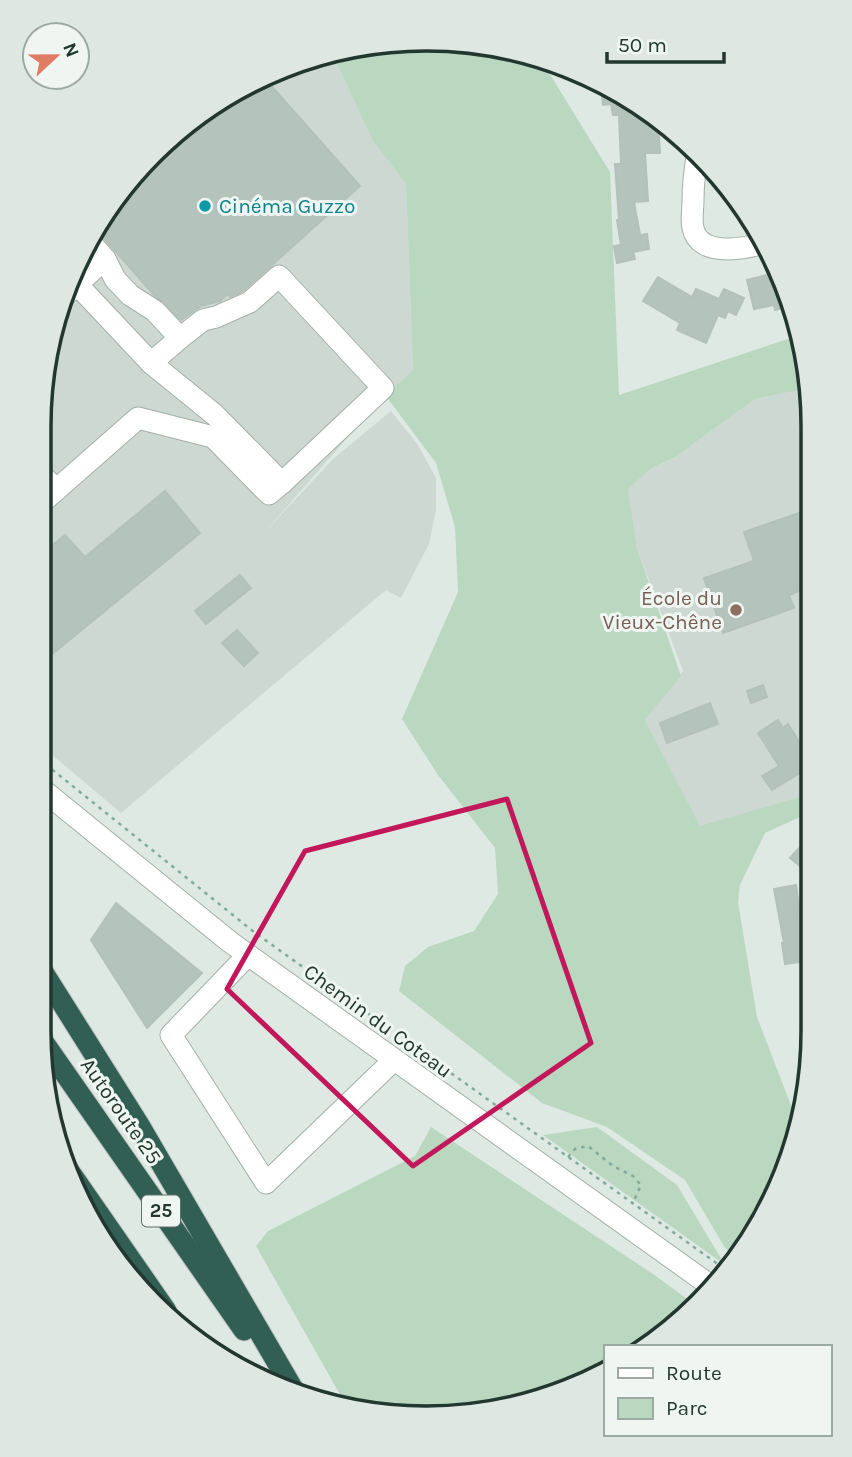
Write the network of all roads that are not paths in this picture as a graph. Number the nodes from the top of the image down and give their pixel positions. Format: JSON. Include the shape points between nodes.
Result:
{"nodes":[{"id":1,"x":695,"y":165,"type":"edge"},
{"id":2,"x":755,"y":246,"type":"edge"},
{"id":3,"x":96,"y":248,"type":"edge"},
{"id":4,"x":105,"y":258,"type":"junction"},
{"id":5,"x":82,"y":275,"type":"edge"},
{"id":6,"x":78,"y":285,"type":"edge"},
{"id":7,"x":180,"y":338,"type":"junction"},
{"id":8,"x":151,"y":363,"type":"junction"},
{"id":9,"x":282,"y":484,"type":"junction"},
{"id":10,"x":51,"y":486,"type":"edge"},
{"id":11,"x":55,"y":490,"type":"junction"},
{"id":12,"x":51,"y":494,"type":"edge"},
{"id":13,"x":51,"y":797,"type":"edge"},
{"id":14,"x":248,"y":955,"type":"junction"},
{"id":15,"x":51,"y":985,"type":"edge"},
{"id":16,"x":52,"y":1055,"type":"edge"},
{"id":17,"x":394,"y":1060,"type":"junction"},
{"id":18,"x":98,"y":1214,"type":"edge"},
{"id":19,"x":117,"y":1243,"type":"edge"},
{"id":20,"x":121,"y":1247,"type":"junction"},
{"id":21,"x":137,"y":1269,"type":"edge"},
{"id":22,"x":705,"y":1282,"type":"edge"},
{"id":23,"x":275,"y":1375,"type":"edge"},
{"id":24,"x":288,"y":1380,"type":"edge"}],
"edges":[{"from":1,"to":2,"type":"street","via":[[693,230],[699,240],[729,250]]},
{"from":3,"to":4,"type":"street"},
{"from":4,"to":5,"type":"street"},
{"from":4,"to":7,"type":"street","via":[[130,295],[155,311]]},
{"from":6,"to":8,"type":"street"},
{"from":7,"to":8,"type":"street"},
{"from":7,"to":9,"type":"street","via":[[203,320],[250,302],[279,276],[383,388]]},
{"from":8,"to":9,"type":"street","via":[[215,415]]},
{"from":9,"to":11,"type":"street","via":[[269,494],[213,437],[138,418]]},
{"from":10,"to":11,"type":"street"},
{"from":11,"to":12,"type":"street"},
{"from":13,"to":14,"type":"street","name":"Chemin du Coteau"},
{"from":14,"to":17,"type":"street","name":"Chemin du Coteau"},
{"from":14,"to":17,"type":"street","via":[[171,1035],[266,1183]]},
{"from":15,"to":24,"type":"highway","via":[[139,1125]]},
{"from":16,"to":23,"type":"highway","name":"Autoroute 25","number":"25"},
{"from":17,"to":22,"type":"street","name":"Chemin du Coteau"},
{"from":18,"to":20,"type":"highway","number":"25"},
{"from":19,"to":20,"type":"highway"},
{"from":20,"to":21,"type":"highway","number":"25"}]}
